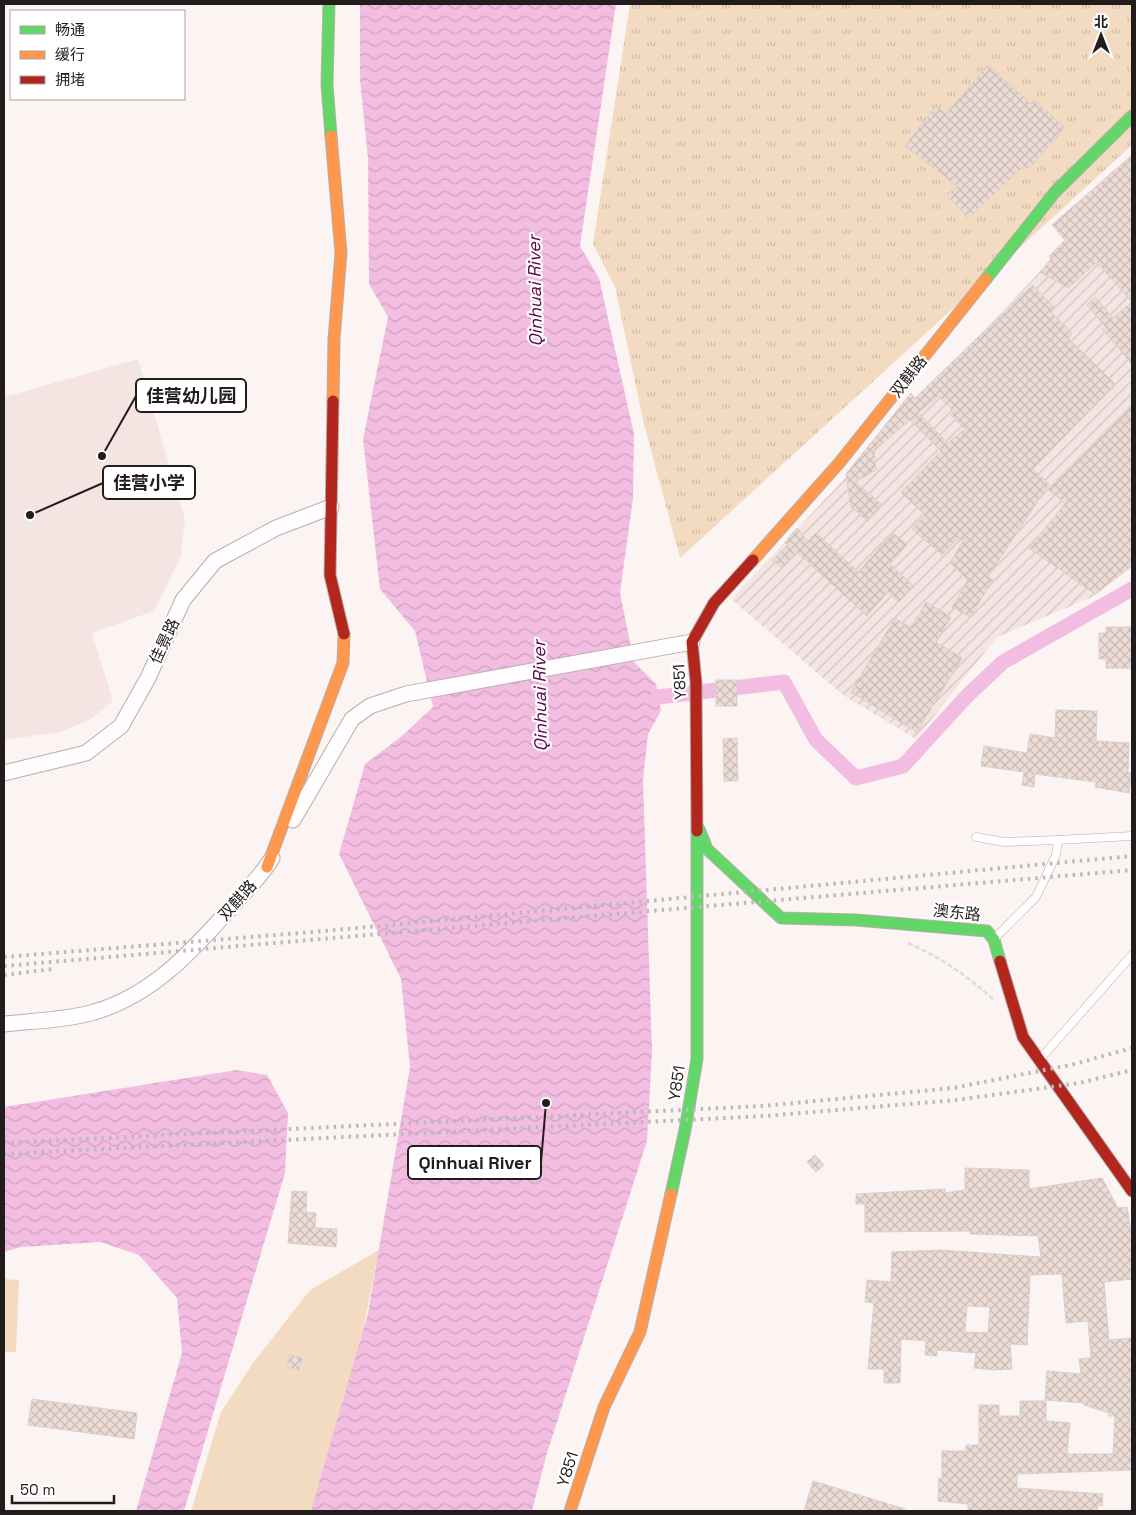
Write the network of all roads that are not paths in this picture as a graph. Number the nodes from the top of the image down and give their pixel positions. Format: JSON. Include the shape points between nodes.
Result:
{"nodes":[{"id":1,"x":329,"y":4,"type":"edge"},
{"id":2,"x":1132,"y":116,"type":"edge"},
{"id":3,"x":331,"y":507,"type":"junction"},
{"id":4,"x":692,"y":642,"type":"junction"},
{"id":5,"x":4,"y":773,"type":"edge"},
{"id":6,"x":697,"y":824,"type":"junction"},
{"id":7,"x":1132,"y":836,"type":"edge"},
{"id":8,"x":976,"y":837,"type":"dead end"},
{"id":9,"x":1058,"y":840,"type":"junction"},
{"id":10,"x":266,"y":867,"type":"junction"},
{"id":11,"x":994,"y":940,"type":"junction"},
{"id":12,"x":1132,"y":955,"type":"edge"},
{"id":13,"x":4,"y":1024,"type":"edge"},
{"id":14,"x":1040,"y":1060,"type":"junction"},
{"id":15,"x":1132,"y":1191,"type":"edge"},
{"id":16,"x":570,"y":1511,"type":"edge"}],
"edges":[{"from":1,"to":3,"type":"street","via":[[327,84],[341,253],[334,339]]},
{"from":2,"to":4,"type":"street","name":"双麒路","via":[[1055,192],[840,462],[714,603]]},
{"from":3,"to":5,"type":"street","name":"佳景路","via":[[276,528],[214,561],[183,600],[148,678],[120,726],[86,753]]},
{"from":3,"to":10,"type":"street","via":[[330,575],[344,630],[343,663]]},
{"from":4,"to":6,"type":"street","name":"Y851","via":[[696,682]]},
{"from":4,"to":10,"type":"street","name":"双麒路","via":[[406,694],[370,706],[352,719]]},
{"from":6,"to":11,"type":"street","name":"澳东路","via":[[707,849],[781,918],[856,920],[987,931]]},
{"from":6,"to":16,"type":"street","name":"Y851","via":[[697,1059],[685,1130],[640,1332],[604,1407]]},
{"from":7,"to":9,"type":"lane"},
{"from":8,"to":9,"type":"lane","via":[[1004,842]]},
{"from":9,"to":11,"type":"lane","via":[[1056,855],[1036,897]]},
{"from":10,"to":13,"type":"street","name":"双麒路","via":[[174,968],[139,993],[94,1012]]},
{"from":11,"to":14,"type":"street","name":"澳东路","via":[[1023,1037]]},
{"from":12,"to":14,"type":"lane"},
{"from":14,"to":15,"type":"street","name":"澳东路"}]}
